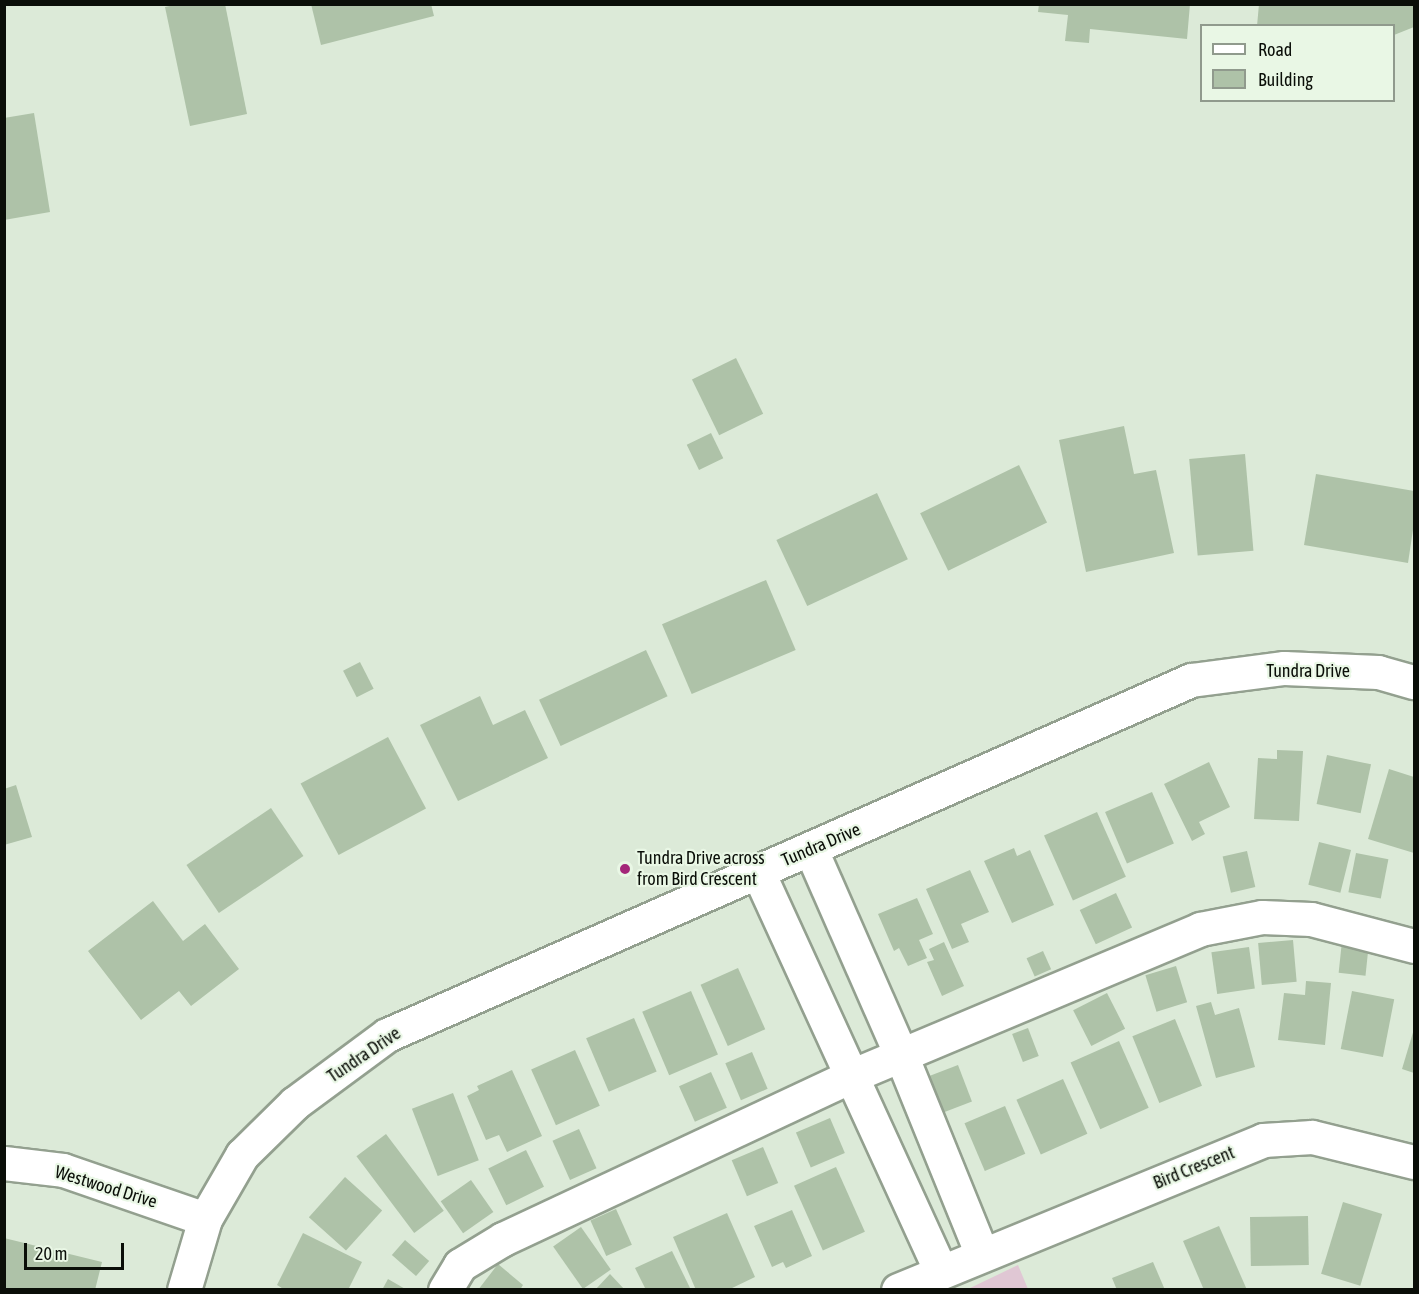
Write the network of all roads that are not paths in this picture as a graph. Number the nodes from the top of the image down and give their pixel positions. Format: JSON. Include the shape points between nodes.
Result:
{"nodes":[{"id":1,"x":1414,"y":682,"type":"edge"},
{"id":2,"x":811,"y":850,"type":"junction"},
{"id":3,"x":758,"y":872,"type":"junction"},
{"id":4,"x":1414,"y":946,"type":"edge"},
{"id":5,"x":901,"y":1055,"type":"junction"},
{"id":6,"x":851,"y":1076,"type":"junction"},
{"id":7,"x":1414,"y":1162,"type":"edge"},
{"id":8,"x":4,"y":1163,"type":"edge"},
{"id":9,"x":205,"y":1219,"type":"junction"},
{"id":10,"x":982,"y":1254,"type":"junction"},
{"id":11,"x":940,"y":1270,"type":"junction"},
{"id":12,"x":184,"y":1290,"type":"edge"},
{"id":13,"x":445,"y":1290,"type":"edge"},
{"id":14,"x":898,"y":1290,"type":"edge"}],
"edges":[{"from":1,"to":2,"type":"street","name":"Tundra Drive","via":[[1378,672],[1284,668],[1191,680]]},
{"from":2,"to":3,"type":"street","name":"Tundra Drive"},
{"from":2,"to":5,"type":"street"},
{"from":3,"to":6,"type":"street"},
{"from":3,"to":9,"type":"street","name":"Tundra Drive","via":[[387,1035],[295,1103],[242,1155]]},
{"from":4,"to":5,"type":"street","via":[[1311,919],[1262,917],[1200,929]]},
{"from":5,"to":6,"type":"street"},
{"from":5,"to":10,"type":"street"},
{"from":6,"to":11,"type":"street"},
{"from":6,"to":13,"type":"street","via":[[503,1239],[460,1265]]},
{"from":7,"to":10,"type":"street","name":"Bird Crescent","via":[[1312,1137],[1263,1140]]},
{"from":8,"to":9,"type":"street","name":"Westwood Drive","via":[[63,1170]]},
{"from":9,"to":12,"type":"street","name":"Tundra Drive"},
{"from":10,"to":11,"type":"street","name":"Bird Crescent"},
{"from":11,"to":14,"type":"street","name":"Bird Crescent"}]}
